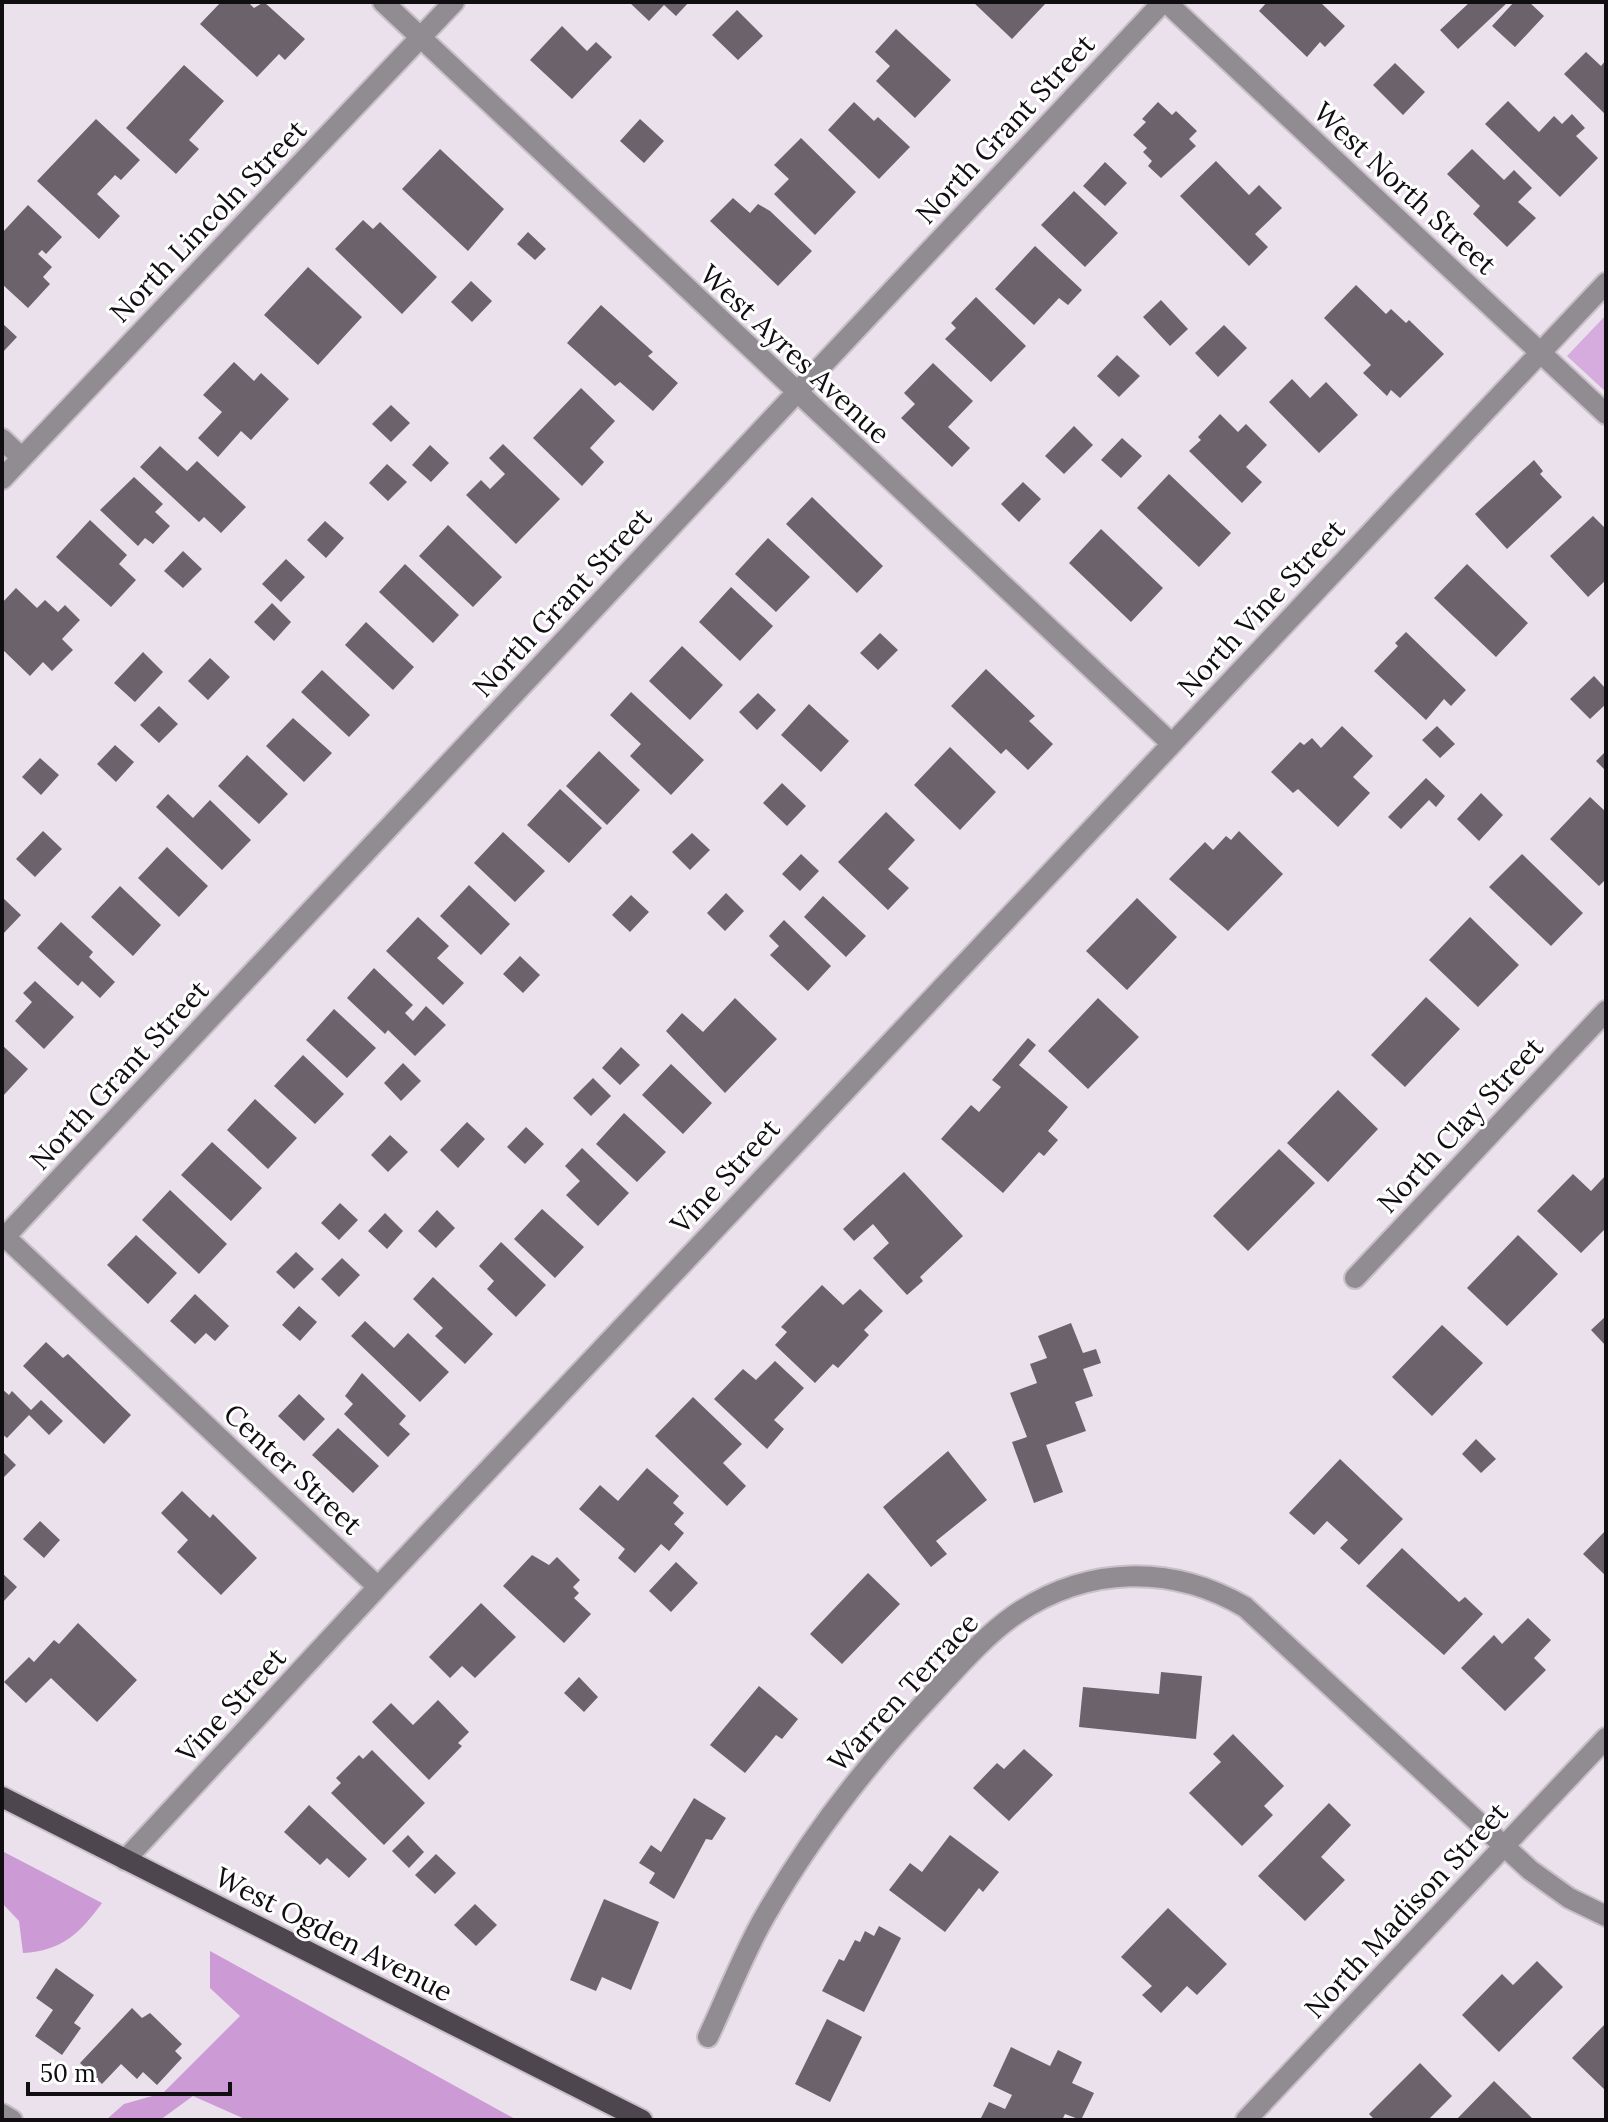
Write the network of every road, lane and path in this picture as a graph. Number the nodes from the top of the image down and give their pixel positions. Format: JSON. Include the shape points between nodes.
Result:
{"nodes":[{"id":1,"x":383,"y":2,"type":"edge"},
{"id":2,"x":454,"y":2,"type":"edge"},
{"id":3,"x":1164,"y":2,"type":"edge"},
{"id":4,"x":421,"y":38,"type":"junction"},
{"id":5,"x":1606,"y":283,"type":"edge"},
{"id":6,"x":1541,"y":353,"type":"junction"},
{"id":7,"x":795,"y":393,"type":"junction"},
{"id":8,"x":1606,"y":414,"type":"edge"},
{"id":9,"x":2,"y":439,"type":"edge"},
{"id":10,"x":22,"y":458,"type":"junction"},
{"id":11,"x":2,"y":479,"type":"edge"},
{"id":12,"x":1172,"y":744,"type":"junction"},
{"id":13,"x":957,"y":972,"type":"joint"},
{"id":14,"x":1606,"y":1011,"type":"edge"},
{"id":15,"x":3,"y":1237,"type":"edge"},
{"id":16,"x":1355,"y":1278,"type":"dead end"},
{"id":17,"x":378,"y":1587,"type":"junction"},
{"id":18,"x":1606,"y":1738,"type":"edge"},
{"id":19,"x":2,"y":1797,"type":"edge"},
{"id":20,"x":1504,"y":1847,"type":"junction"},
{"id":21,"x":125,"y":1860,"type":"junction"},
{"id":22,"x":1606,"y":1916,"type":"edge"},
{"id":23,"x":708,"y":2037,"type":"dead end"},
{"id":24,"x":2,"y":2114,"type":"edge"},
{"id":25,"x":12,"y":2120,"type":"edge"},
{"id":26,"x":642,"y":2120,"type":"edge"},
{"id":27,"x":1246,"y":2120,"type":"edge"}],
"edges":[{"from":1,"to":4,"type":"street","name":"West Ayres Avenue"},
{"from":2,"to":4,"type":"street","name":"North Lincoln Street"},
{"from":3,"to":6,"type":"street","name":"West North Street"},
{"from":3,"to":7,"type":"street","name":"North Grant Street"},
{"from":4,"to":7,"type":"street","name":"West Ayres Avenue"},
{"from":4,"to":10,"type":"street","name":"North Lincoln Street"},
{"from":5,"to":6,"type":"street","name":"North Vine Street"},
{"from":6,"to":8,"type":"street","name":"West North Street"},
{"from":6,"to":12,"type":"street","name":"North Vine Street"},
{"from":7,"to":12,"type":"street","name":"West Ayres Avenue"},
{"from":7,"to":15,"type":"street","name":"North Grant Street"},
{"from":9,"to":10,"type":"street"},
{"from":10,"to":11,"type":"street","name":"North Lincoln Street"},
{"from":12,"to":13,"type":"street","name":"North Vine Street"},
{"from":13,"to":17,"type":"street","name":"Vine Street"},
{"from":14,"to":16,"type":"street","name":"North Clay Street"},
{"from":15,"to":17,"type":"street","name":"Center Street"},
{"from":17,"to":21,"type":"street","name":"Vine Street"},
{"from":18,"to":20,"type":"street","name":"North Madison Street"},
{"from":19,"to":21,"type":"main road","name":"West Ogden Avenue"},
{"from":20,"to":22,"type":"street","name":"Warren Terrace","via":[[1569,1898]]},
{"from":20,"to":23,"type":"street","name":"Warren Terrace","via":[[1245,1607],[1219,1592],[1171,1578],[1146,1574],[1091,1580],[1015,1615],[891,1738],[794,1866]]},
{"from":20,"to":27,"type":"street","name":"North Madison Street"},
{"from":21,"to":26,"type":"main road","name":"West Ogden Avenue"},
{"from":24,"to":25,"type":"street"}]}
